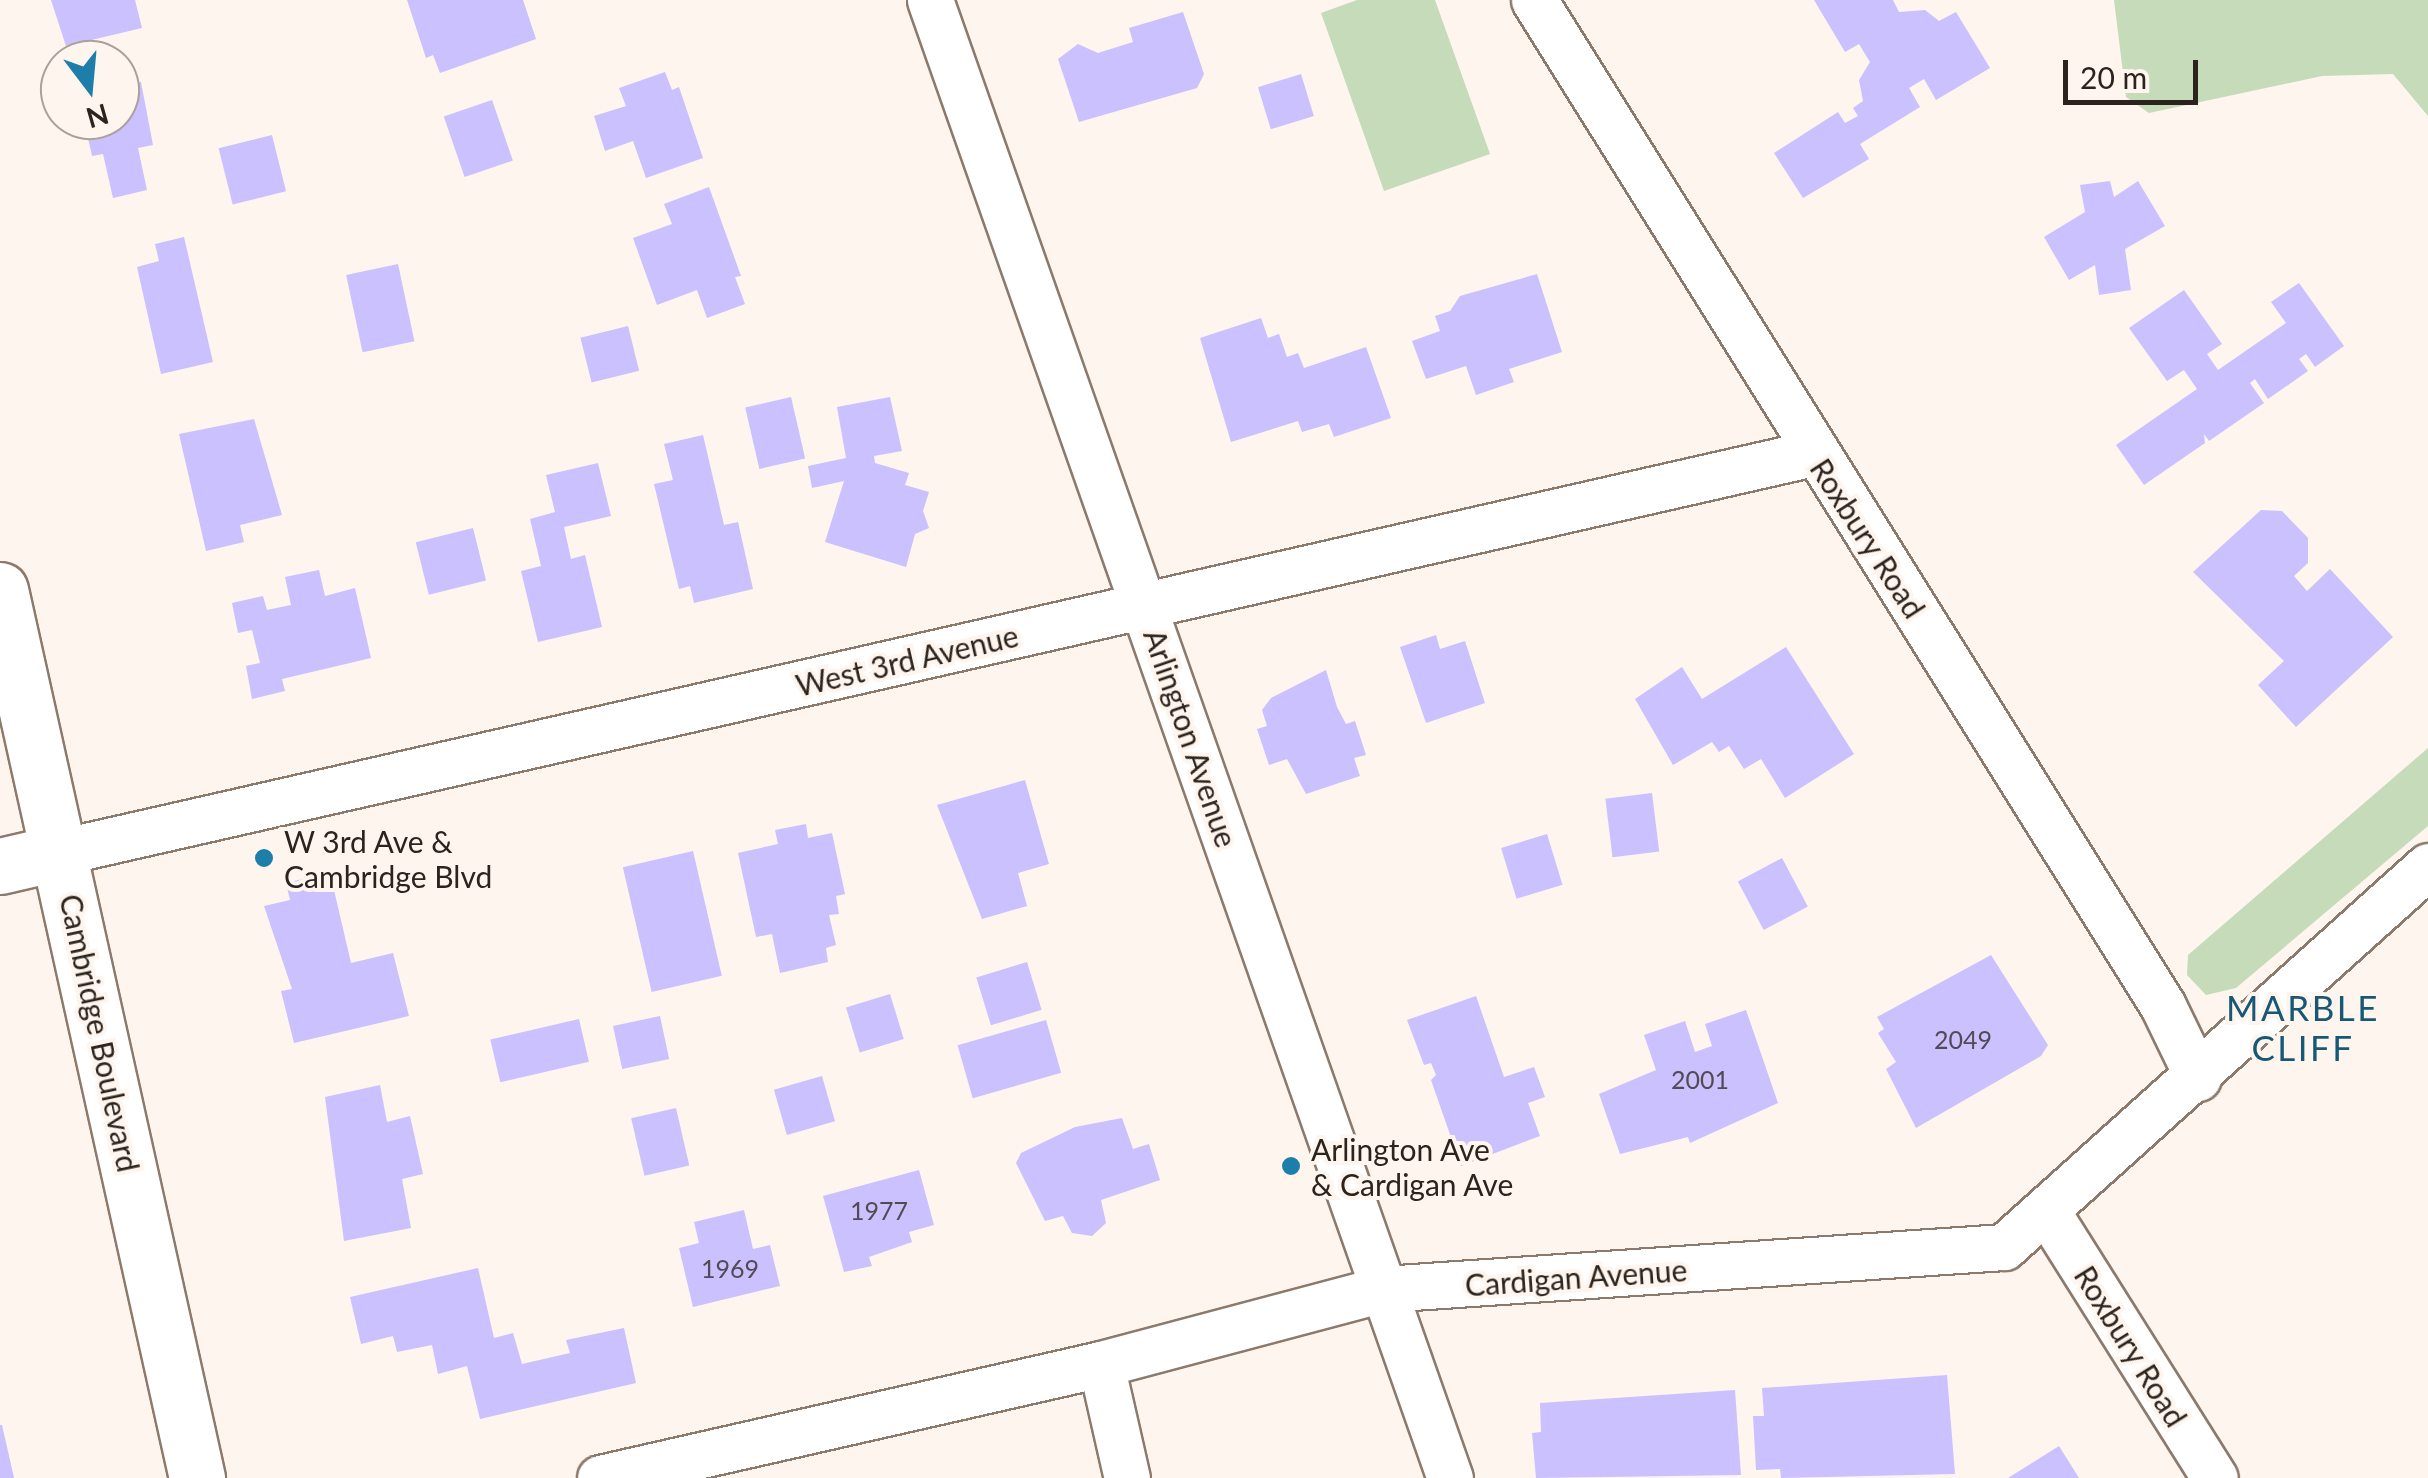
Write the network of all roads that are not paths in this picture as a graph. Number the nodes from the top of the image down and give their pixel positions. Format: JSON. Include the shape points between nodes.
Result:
{"nodes":[{"id":1,"x":1534,"y":0,"type":"edge"},
{"id":2,"x":936,"y":2,"type":"edge"},
{"id":3,"x":1814,"y":453,"type":"junction"},
{"id":4,"x":0,"y":590,"type":"edge"},
{"id":5,"x":1146,"y":607,"type":"junction"},
{"id":6,"x":60,"y":852,"type":"junction"},
{"id":7,"x":0,"y":866,"type":"edge"},
{"id":8,"x":2428,"y":866,"type":"edge"},
{"id":9,"x":2198,"y":1078,"type":"junction"},
{"id":10,"x":2048,"y":1213,"type":"junction"},
{"id":11,"x":1382,"y":1289,"type":"junction"},
{"id":12,"x":1101,"y":1364,"type":"junction"},
{"id":13,"x":197,"y":1478,"type":"edge"},
{"id":14,"x":600,"y":1478,"type":"edge"},
{"id":15,"x":1127,"y":1478,"type":"edge"},
{"id":16,"x":1450,"y":1478,"type":"edge"},
{"id":17,"x":2215,"y":1478,"type":"edge"}],
"edges":[{"from":1,"to":3,"type":"street","name":"Roxbury Road"},
{"from":2,"to":5,"type":"street","name":"Arlington Avenue"},
{"from":3,"to":5,"type":"street","name":"West 3rd Avenue"},
{"from":3,"to":9,"type":"street","name":"Roxbury Road","via":[[2163,1006]]},
{"from":4,"to":6,"type":"street","name":"Cambridge Boulevard"},
{"from":5,"to":6,"type":"street","name":"West 3rd Avenue"},
{"from":5,"to":11,"type":"street","name":"Arlington Avenue"},
{"from":6,"to":7,"type":"street","name":"West 3rd Avenue"},
{"from":6,"to":13,"type":"street","name":"Cambridge Boulevard"},
{"from":8,"to":9,"type":"street","name":"Cardigan Avenue"},
{"from":9,"to":10,"type":"street","name":"Cardigan Avenue"},
{"from":10,"to":11,"type":"street","name":"Cardigan Avenue","via":[[2004,1247]]},
{"from":10,"to":17,"type":"street","name":"Roxbury Road"},
{"from":11,"to":12,"type":"street","name":"Cardigan Avenue"},
{"from":11,"to":16,"type":"street","name":"Arlington Avenue"},
{"from":12,"to":14,"type":"street","name":"Cardigan Avenue"},
{"from":12,"to":15,"type":"street"}]}
